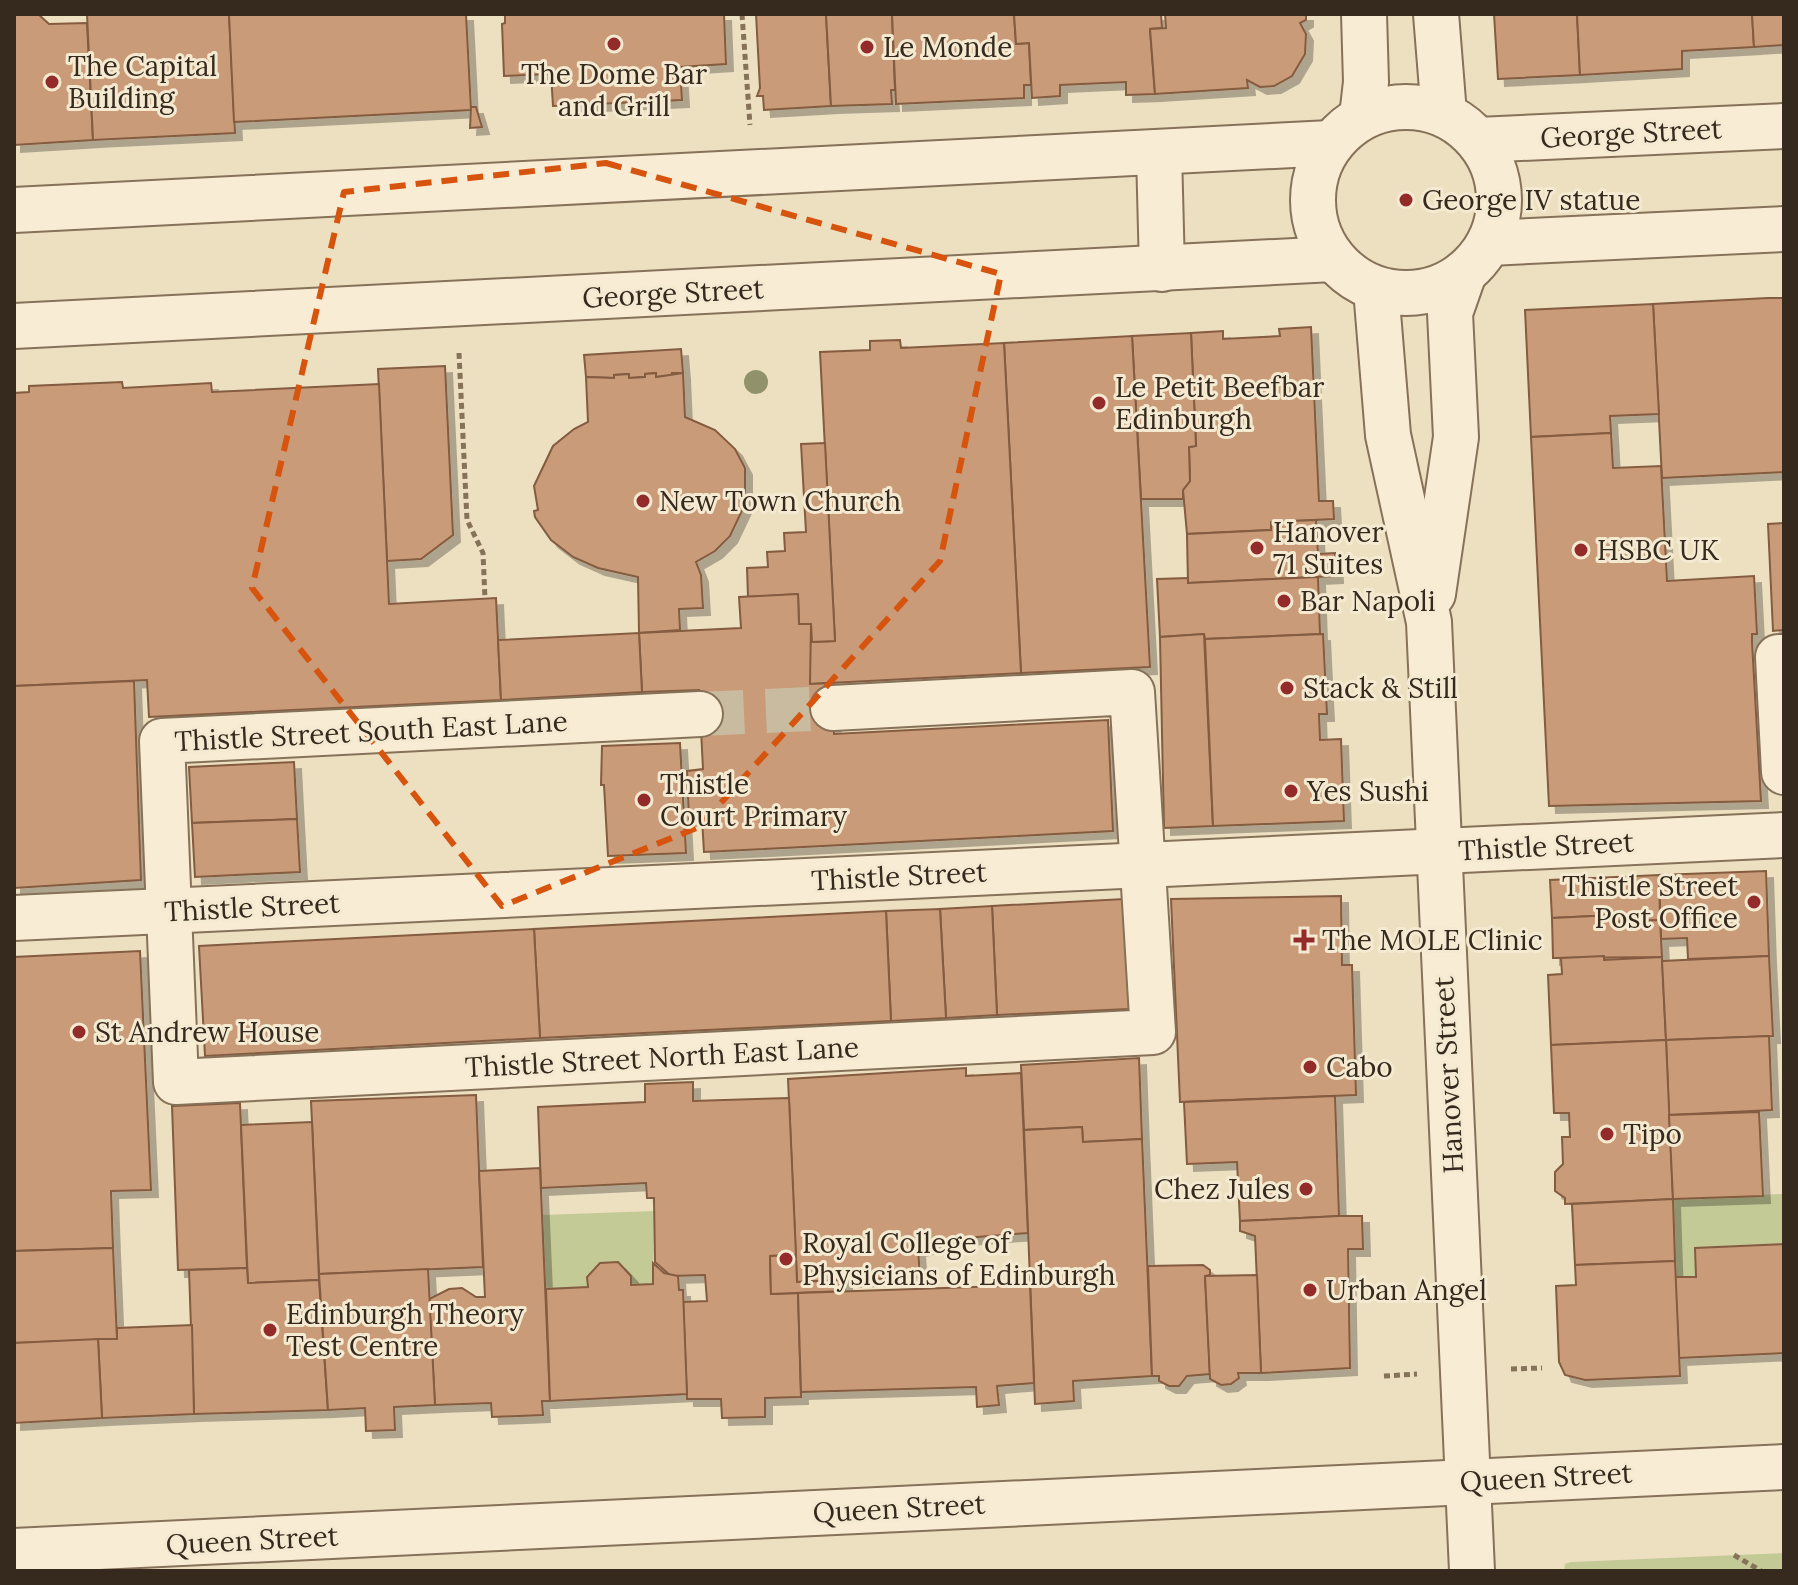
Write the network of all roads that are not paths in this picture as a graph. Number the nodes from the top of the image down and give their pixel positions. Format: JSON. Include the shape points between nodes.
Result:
{"nodes":[{"id":1,"x":1364,"y":14,"type":"edge"},
{"id":2,"x":1436,"y":14,"type":"edge"},
{"id":3,"x":1444,"y":114,"type":"junction"},
{"id":4,"x":1784,"y":126,"type":"edge"},
{"id":5,"x":1346,"y":130,"type":"junction"},
{"id":6,"x":1478,"y":140,"type":"junction"},
{"id":7,"x":1159,"y":153,"type":"junction"},
{"id":8,"x":14,"y":210,"type":"edge"},
{"id":9,"x":1784,"y":229,"type":"edge"},
{"id":10,"x":1477,"y":258,"type":"junction"},
{"id":11,"x":1333,"y":259,"type":"junction"},
{"id":12,"x":1162,"y":269,"type":"junction"},
{"id":13,"x":1376,"y":289,"type":"junction"},
{"id":14,"x":14,"y":326,"type":"edge"},
{"id":15,"x":1429,"y":622,"type":"junction"},
{"id":16,"x":1784,"y":657,"type":"edge"},
{"id":17,"x":833,"y":708,"type":"tunnel mouth"},
{"id":18,"x":700,"y":714,"type":"tunnel mouth"},
{"id":19,"x":1784,"y":772,"type":"edge"},
{"id":20,"x":1784,"y":835,"type":"edge"},
{"id":21,"x":1437,"y":851,"type":"junction"},
{"id":22,"x":1140,"y":865,"type":"junction"},
{"id":23,"x":169,"y":910,"type":"junction"},
{"id":24,"x":14,"y":918,"type":"edge"},
{"id":25,"x":1784,"y":1467,"type":"edge"},
{"id":26,"x":1467,"y":1481,"type":"junction"},
{"id":27,"x":14,"y":1551,"type":"edge"},
{"id":28,"x":1472,"y":1571,"type":"edge"}],
"edges":[{"from":1,"to":5,"type":"street","via":[[1366,82]]},
{"from":2,"to":3,"type":"street"},
{"from":3,"to":5,"type":"street","via":[[1399,107]]},
{"from":3,"to":6,"type":"street"},
{"from":4,"to":6,"type":"street","name":"George Street"},
{"from":5,"to":7,"type":"street"},
{"from":5,"to":11,"type":"street","via":[[1314,181],[1312,201],[1322,241]]},
{"from":6,"to":10,"type":"street","via":[[1489,155],[1500,190],[1498,217]]},
{"from":7,"to":8,"type":"street"},
{"from":7,"to":12,"type":"street"},
{"from":9,"to":10,"type":"street"},
{"from":10,"to":13,"type":"street","via":[[1430,291],[1394,294]]},
{"from":10,"to":15,"type":"street","name":"Hanover Street","via":[[1450,313],[1456,437]]},
{"from":11,"to":12,"type":"street","name":"George Street"},
{"from":11,"to":13,"type":"street"},
{"from":12,"to":14,"type":"street","name":"George Street"},
{"from":13,"to":15,"type":"street","name":"Hanover Street","via":[[1388,435]]},
{"from":15,"to":21,"type":"street","name":"Hanover Street"},
{"from":16,"to":19,"type":"street","via":[[1778,657]]},
{"from":17,"to":22,"type":"street","via":[[1132,692]]},
{"from":18,"to":23,"type":"street","name":"Thistle Street South East Lane","via":[[162,741]]},
{"from":20,"to":21,"type":"street","name":"Thistle Street"},
{"from":21,"to":22,"type":"street","name":"Thistle Street"},
{"from":21,"to":26,"type":"street","name":"Hanover Street"},
{"from":22,"to":23,"type":"street","name":"Thistle Street"},
{"from":22,"to":23,"type":"street","name":"Thistle Street North East Lane","via":[[1153,1032],[176,1082]]},
{"from":23,"to":24,"type":"street","name":"Thistle Street"},
{"from":25,"to":26,"type":"street","name":"Queen Street"},
{"from":26,"to":27,"type":"street","name":"Queen Street"},
{"from":26,"to":28,"type":"street","name":"Hanover Street"}]}
